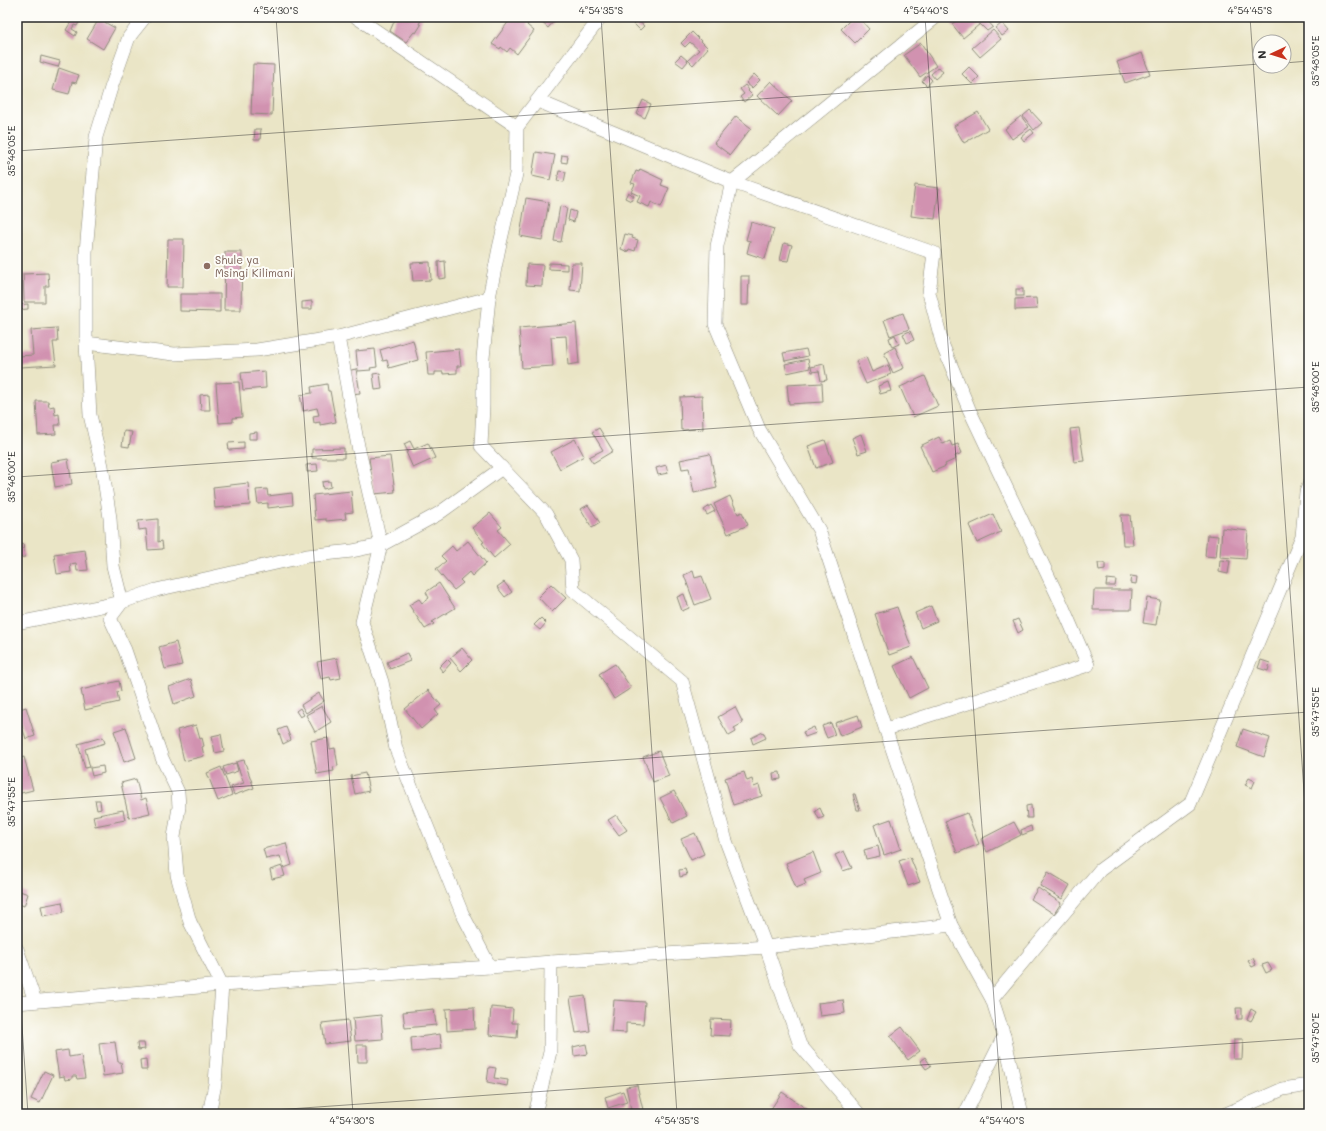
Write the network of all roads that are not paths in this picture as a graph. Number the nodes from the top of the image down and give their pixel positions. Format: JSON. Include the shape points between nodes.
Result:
{"nodes":[{"id":1,"x":145,"y":17,"type":"edge"},
{"id":2,"x":356,"y":17,"type":"edge"},
{"id":3,"x":601,"y":17,"type":"edge"},
{"id":4,"x":936,"y":17,"type":"edge"},
{"id":5,"x":538,"y":101,"type":"junction"},
{"id":6,"x":517,"y":127,"type":"junction"},
{"id":7,"x":732,"y":182,"type":"junction"},
{"id":8,"x":489,"y":298,"type":"junction"},
{"id":9,"x":338,"y":337,"type":"junction"},
{"id":10,"x":86,"y":343,"type":"junction"},
{"id":11,"x":502,"y":468,"type":"junction"},
{"id":12,"x":1309,"y":486,"type":"edge"},
{"id":13,"x":381,"y":545,"type":"junction"},
{"id":14,"x":122,"y":602,"type":"junction"},
{"id":15,"x":17,"y":623,"type":"edge"},
{"id":16,"x":886,"y":729,"type":"junction"},
{"id":17,"x":951,"y":925,"type":"junction"},
{"id":18,"x":766,"y":946,"type":"junction"},
{"id":19,"x":17,"y":949,"type":"edge"},
{"id":20,"x":551,"y":962,"type":"junction"},
{"id":21,"x":490,"y":967,"type":"junction"},
{"id":22,"x":222,"y":985,"type":"junction"},
{"id":23,"x":992,"y":999,"type":"junction"},
{"id":24,"x":35,"y":1001,"type":"junction"},
{"id":25,"x":17,"y":1003,"type":"edge"},
{"id":26,"x":1004,"y":1036,"type":"junction"},
{"id":27,"x":1309,"y":1085,"type":"edge"},
{"id":28,"x":209,"y":1114,"type":"edge"},
{"id":29,"x":535,"y":1114,"type":"edge"},
{"id":30,"x":859,"y":1114,"type":"edge"},
{"id":31,"x":965,"y":1114,"type":"edge"},
{"id":32,"x":1022,"y":1114,"type":"edge"},
{"id":33,"x":1226,"y":1114,"type":"edge"}],
"edges":[{"from":1,"to":10,"type":"street","via":[[129,37],[96,137],[86,252]]},
{"from":2,"to":6,"type":"street"},
{"from":3,"to":5,"type":"street"},
{"from":4,"to":7,"type":"street"},
{"from":5,"to":6,"type":"street"},
{"from":5,"to":7,"type":"street"},
{"from":6,"to":8,"type":"street","via":[[516,174]]},
{"from":7,"to":16,"type":"street","via":[[717,246],[715,324],[759,429],[819,530]]},
{"from":7,"to":16,"type":"street","via":[[934,253],[929,293],[943,346],[969,409],[1088,665]]},
{"from":8,"to":9,"type":"street"},
{"from":8,"to":11,"type":"street","via":[[483,358],[481,446]]},
{"from":9,"to":10,"type":"street","via":[[257,350],[174,354]]},
{"from":9,"to":13,"type":"street","via":[[358,446]]},
{"from":10,"to":14,"type":"street","via":[[90,415],[102,466],[110,518],[113,566]]},
{"from":11,"to":13,"type":"street","via":[[438,514]]},
{"from":11,"to":18,"type":"street","via":[[546,514],[571,560],[573,590],[682,681],[726,841]]},
{"from":12,"to":23,"type":"street","via":[[1306,492],[1302,537],[1190,804],[1100,870]]},
{"from":13,"to":14,"type":"street","via":[[307,556],[156,590]]},
{"from":13,"to":21,"type":"street","via":[[362,622],[382,682],[396,749],[462,913]]},
{"from":14,"to":15,"type":"street"},
{"from":14,"to":22,"type":"street","via":[[110,618],[125,650],[162,758],[178,792],[179,807],[174,837],[177,875],[183,900],[190,922]]},
{"from":16,"to":17,"type":"street"},
{"from":17,"to":18,"type":"street"},
{"from":17,"to":23,"type":"street"},
{"from":18,"to":20,"type":"street"},
{"from":18,"to":30,"type":"street","via":[[800,1045]]},
{"from":19,"to":24,"type":"street"},
{"from":20,"to":21,"type":"street"},
{"from":20,"to":29,"type":"street","via":[[550,1052]]},
{"from":21,"to":22,"type":"street"},
{"from":22,"to":24,"type":"street"},
{"from":22,"to":28,"type":"street","via":[[215,1084]]},
{"from":23,"to":26,"type":"street"},
{"from":24,"to":25,"type":"street"},
{"from":26,"to":31,"type":"street"},
{"from":26,"to":32,"type":"street"},
{"from":27,"to":33,"type":"street","via":[[1283,1089]]}]}
